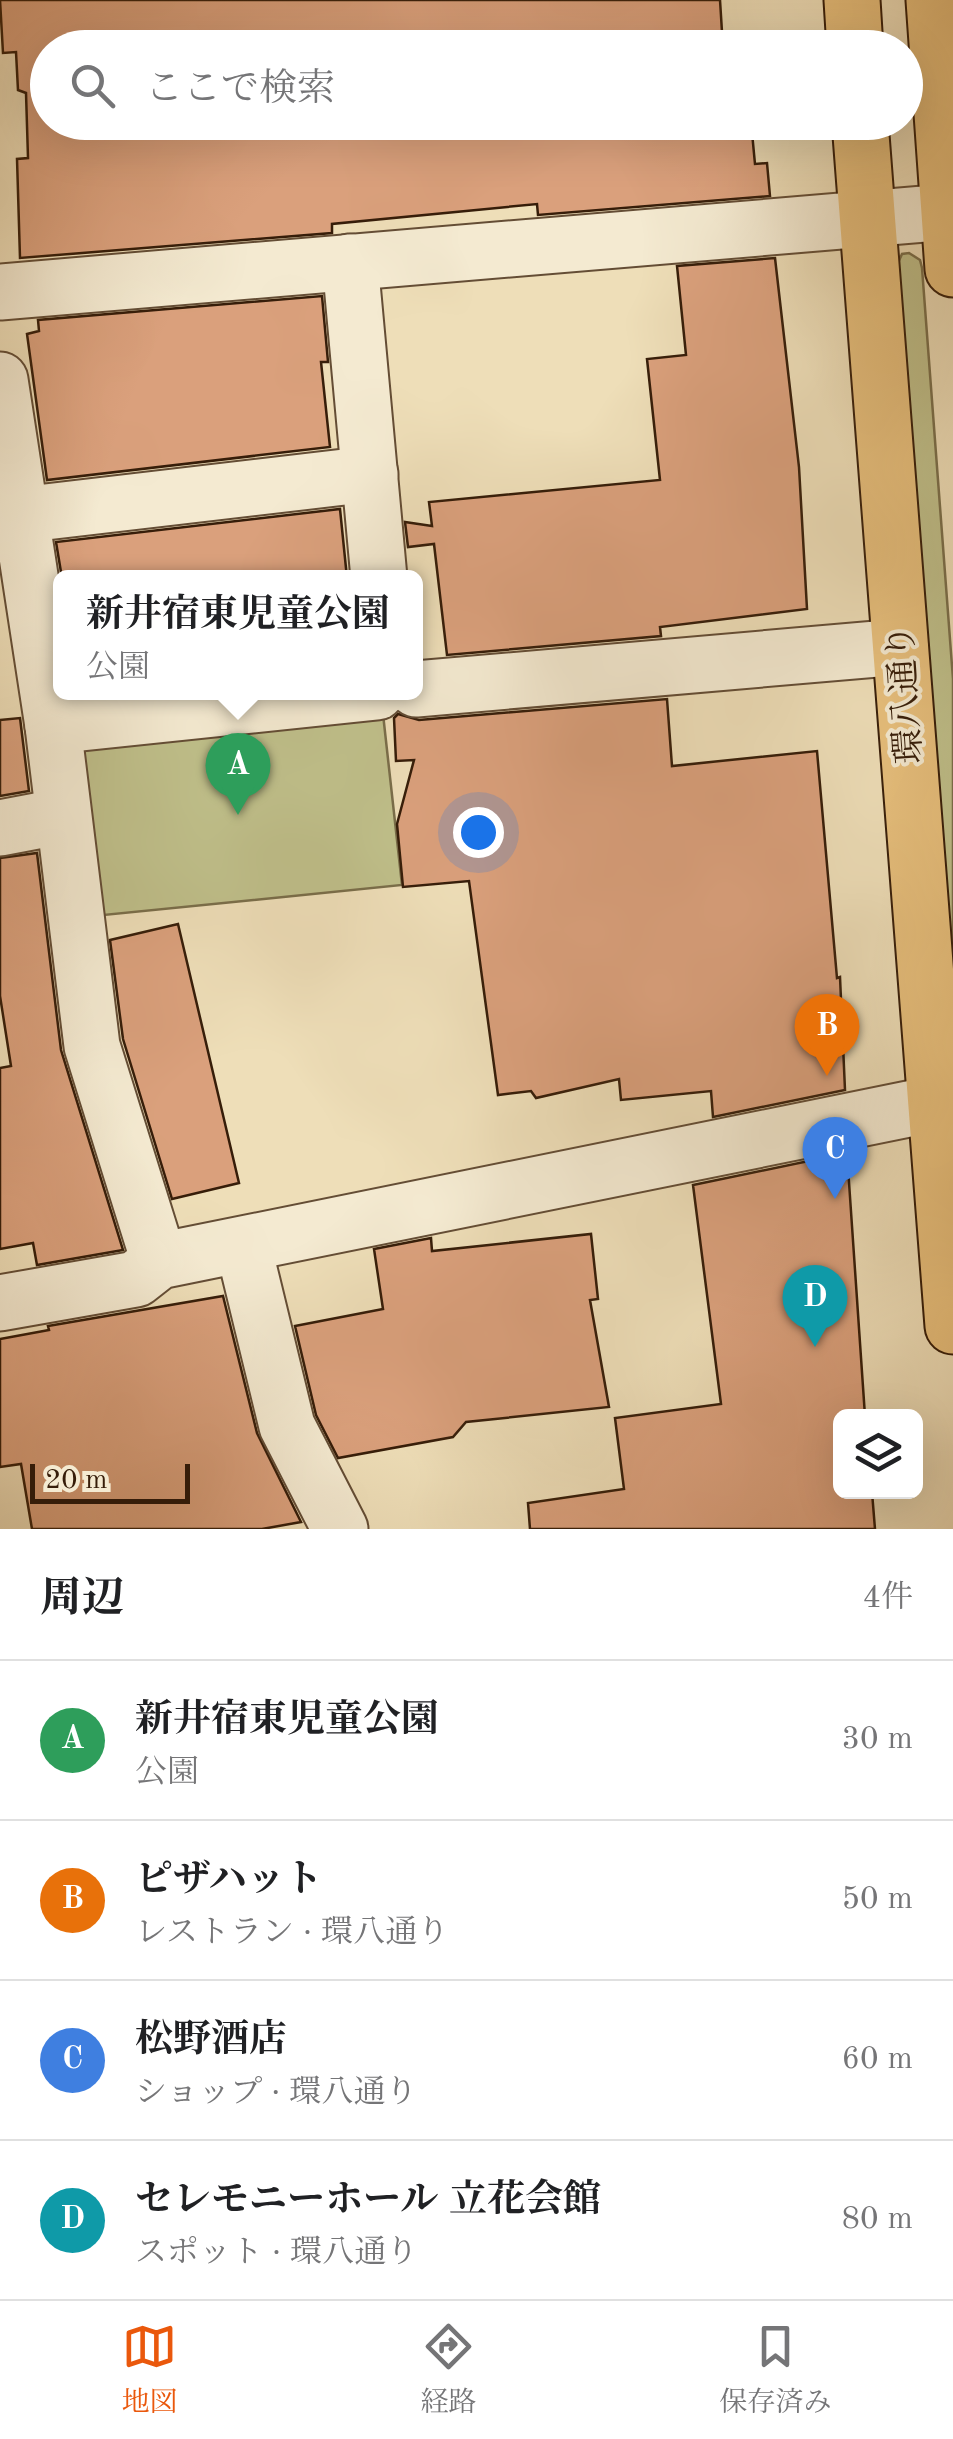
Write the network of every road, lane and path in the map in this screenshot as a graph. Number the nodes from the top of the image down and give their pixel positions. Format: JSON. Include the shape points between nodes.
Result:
{"nodes":[{"id":1,"x":852,"y":0,"type":"edge"},
{"id":2,"x":934,"y":0,"type":"edge"},
{"id":3,"x":854,"y":30,"type":"edge"},
{"id":4,"x":861,"y":140,"type":"edge"},
{"id":5,"x":948,"y":212,"type":"junction"},
{"id":6,"x":867,"y":220,"type":"junction"},
{"id":7,"x":350,"y":262,"type":"junction"},
{"id":8,"x":953,"y":269,"type":"edge"},
{"id":9,"x":0,"y":292,"type":"edge"},
{"id":10,"x":0,"y":380,"type":"edge"},
{"id":11,"x":370,"y":474,"type":"junction"},
{"id":12,"x":20,"y":515,"type":"junction"},
{"id":13,"x":378,"y":570,"type":"edge"},
{"id":14,"x":900,"y":647,"type":"junction"},
{"id":15,"x":423,"y":688,"type":"edge"},
{"id":16,"x":301,"y":700,"type":"edge"},
{"id":17,"x":52,"y":726,"type":"junction"},
{"id":18,"x":63,"y":816,"type":"junction"},
{"id":19,"x":0,"y":828,"type":"edge"},
{"id":20,"x":944,"y":1102,"type":"edge"},
{"id":21,"x":243,"y":1245,"type":"junction"},
{"id":22,"x":159,"y":1261,"type":"junction"},
{"id":23,"x":0,"y":1304,"type":"edge"},
{"id":24,"x":953,"y":1326,"type":"edge"},
{"id":25,"x":340,"y":1529,"type":"edge"}],
"edges":[{"from":1,"to":3,"type":"main road"},
{"from":2,"to":5,"type":"main road"},
{"from":4,"to":6,"type":"main road","name":"環八通り"},
{"from":5,"to":6,"type":"street"},
{"from":5,"to":8,"type":"main road"},
{"from":6,"to":7,"type":"street"},
{"from":6,"to":14,"type":"main road","name":"環八通り"},
{"from":7,"to":9,"type":"street"},
{"from":7,"to":11,"type":"street"},
{"from":10,"to":12,"type":"street"},
{"from":11,"to":12,"type":"street"},
{"from":11,"to":13,"type":"street"},
{"from":12,"to":17,"type":"street"},
{"from":14,"to":15,"type":"street"},
{"from":14,"to":20,"type":"main road","name":"環八通り"},
{"from":16,"to":17,"type":"street"},
{"from":17,"to":18,"type":"street"},
{"from":18,"to":19,"type":"street"},
{"from":18,"to":22,"type":"street","via":[[92,1046]]},
{"from":20,"to":21,"type":"street"},
{"from":20,"to":24,"type":"main road","name":"環八通り"},
{"from":21,"to":22,"type":"street"},
{"from":21,"to":25,"type":"street","via":[[286,1426]]},
{"from":22,"to":23,"type":"street","via":[[136,1279]]}]}
